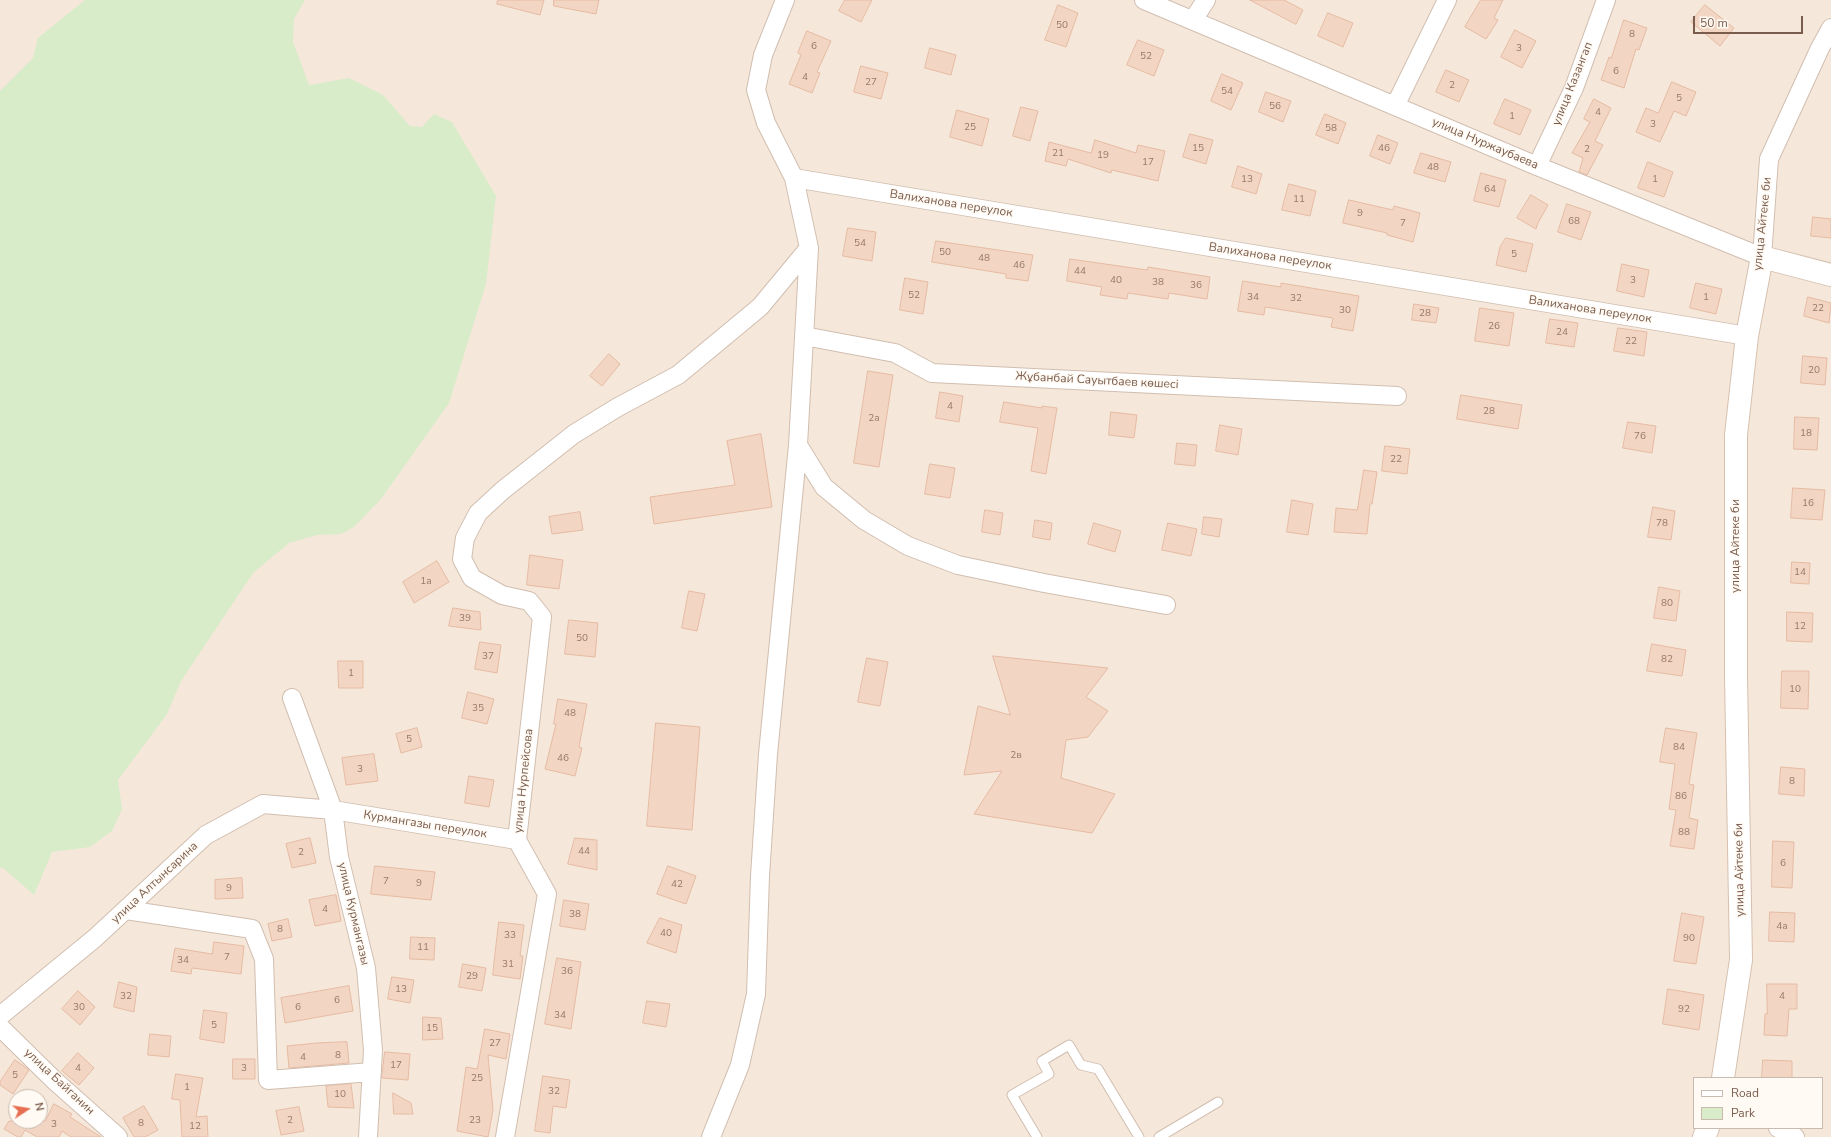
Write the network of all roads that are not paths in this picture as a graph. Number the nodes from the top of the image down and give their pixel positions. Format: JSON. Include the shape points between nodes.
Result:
{"nodes":[{"id":1,"x":785,"y":0,"type":"edge"},
{"id":2,"x":1144,"y":0,"type":"edge"},
{"id":3,"x":1206,"y":0,"type":"edge"},
{"id":4,"x":1447,"y":0,"type":"edge"},
{"id":5,"x":1606,"y":0,"type":"edge"},
{"id":6,"x":1193,"y":20,"type":"junction"},
{"id":7,"x":1831,"y":28,"type":"edge"},
{"id":8,"x":1395,"y":106,"type":"junction"},
{"id":9,"x":1537,"y":166,"type":"junction"},
{"id":10,"x":794,"y":178,"type":"junction"},
{"id":11,"x":808,"y":248,"type":"junction"},
{"id":12,"x":1762,"y":257,"type":"junction"},
{"id":13,"x":1831,"y":275,"type":"edge"},
{"id":14,"x":804,"y":336,"type":"junction"},
{"id":15,"x":1746,"y":336,"type":"junction"},
{"id":16,"x":1397,"y":396,"type":"dead end"},
{"id":17,"x":798,"y":445,"type":"junction"},
{"id":18,"x":1166,"y":605,"type":"dead end"},
{"id":19,"x":292,"y":698,"type":"dead end"},
{"id":20,"x":333,"y":810,"type":"junction"},
{"id":21,"x":517,"y":840,"type":"junction"},
{"id":22,"x":126,"y":910,"type":"junction"},
{"id":23,"x":0,"y":1016,"type":"edge"},
{"id":24,"x":0,"y":1027,"type":"edge"},
{"id":25,"x":372,"y":1072,"type":"junction"},
{"id":26,"x":1723,"y":1077,"type":"edge"},
{"id":27,"x":1218,"y":1102,"type":"dead end"},
{"id":28,"x":1780,"y":1129,"type":"edge"},
{"id":29,"x":118,"y":1137,"type":"edge"},
{"id":30,"x":368,"y":1137,"type":"edge"},
{"id":31,"x":505,"y":1137,"type":"edge"},
{"id":32,"x":711,"y":1137,"type":"edge"},
{"id":33,"x":1037,"y":1137,"type":"edge"},
{"id":34,"x":1139,"y":1137,"type":"edge"},
{"id":35,"x":1159,"y":1137,"type":"edge"},
{"id":36,"x":1795,"y":1137,"type":"edge"}],
"edges":[{"from":1,"to":10,"type":"street","via":[[763,55],[756,90],[766,123]]},
{"from":2,"to":6,"type":"street","name":"улица Нуржаубаева"},
{"from":3,"to":6,"type":"street"},
{"from":4,"to":8,"type":"street"},
{"from":5,"to":9,"type":"street","name":"улица Казангап","via":[[1574,88]]},
{"from":6,"to":8,"type":"street","name":"улица Нуржаубаева"},
{"from":7,"to":12,"type":"street","name":"улица Айтеке би","via":[[1769,159]]},
{"from":8,"to":9,"type":"street","name":"улица Нуржаубаева"},
{"from":9,"to":12,"type":"street","name":"улица Нуржаубаева"},
{"from":10,"to":11,"type":"street"},
{"from":10,"to":15,"type":"street","name":"Валиханова переулок"},
{"from":11,"to":14,"type":"street"},
{"from":11,"to":21,"type":"street","name":"улица Нурпейсова","via":[[760,307],[678,375],[574,434],[478,513],[465,538],[462,559],[472,578],[502,595],[529,601],[542,617]]},
{"from":12,"to":13,"type":"street","name":"улица Нуржаубаева"},
{"from":12,"to":15,"type":"street","name":"улица Айтеке би"},
{"from":14,"to":16,"type":"street","name":"Жұбанбай Сауытбаев көшесі","via":[[895,353],[932,373]]},
{"from":14,"to":17,"type":"street"},
{"from":15,"to":26,"type":"street","name":"улица Айтеке би","via":[[1736,435],[1736,676],[1741,960]]},
{"from":17,"to":18,"type":"street","via":[[824,487],[864,520],[908,546],[958,565]]},
{"from":17,"to":32,"type":"street","via":[[768,754],[756,994],[740,1065]]},
{"from":19,"to":20,"type":"street","name":"улица Курмангазы"},
{"from":20,"to":21,"type":"street","name":"Курмангазы переулок"},
{"from":20,"to":22,"type":"street","name":"улица Алтынсарина","via":[[263,804],[206,835]]},
{"from":20,"to":25,"type":"street","name":"улица Курмангазы","via":[[339,857],[366,968],[373,1050]]},
{"from":21,"to":31,"type":"street","name":"улица Нурпейсова","via":[[547,894]]},
{"from":22,"to":23,"type":"street","name":"улица Алтынсарина"},
{"from":22,"to":25,"type":"street","via":[[252,929],[264,958],[268,1080]]},
{"from":24,"to":29,"type":"street","name":"улица Байганин"},
{"from":25,"to":30,"type":"street","name":"улица Курмангазы"},
{"from":27,"to":35,"type":"lane"},
{"from":28,"to":36,"type":"street"},
{"from":33,"to":34,"type":"lane","via":[[1012,1094],[1049,1074],[1042,1061],[1069,1045],[1081,1064],[1098,1069]]}]}
